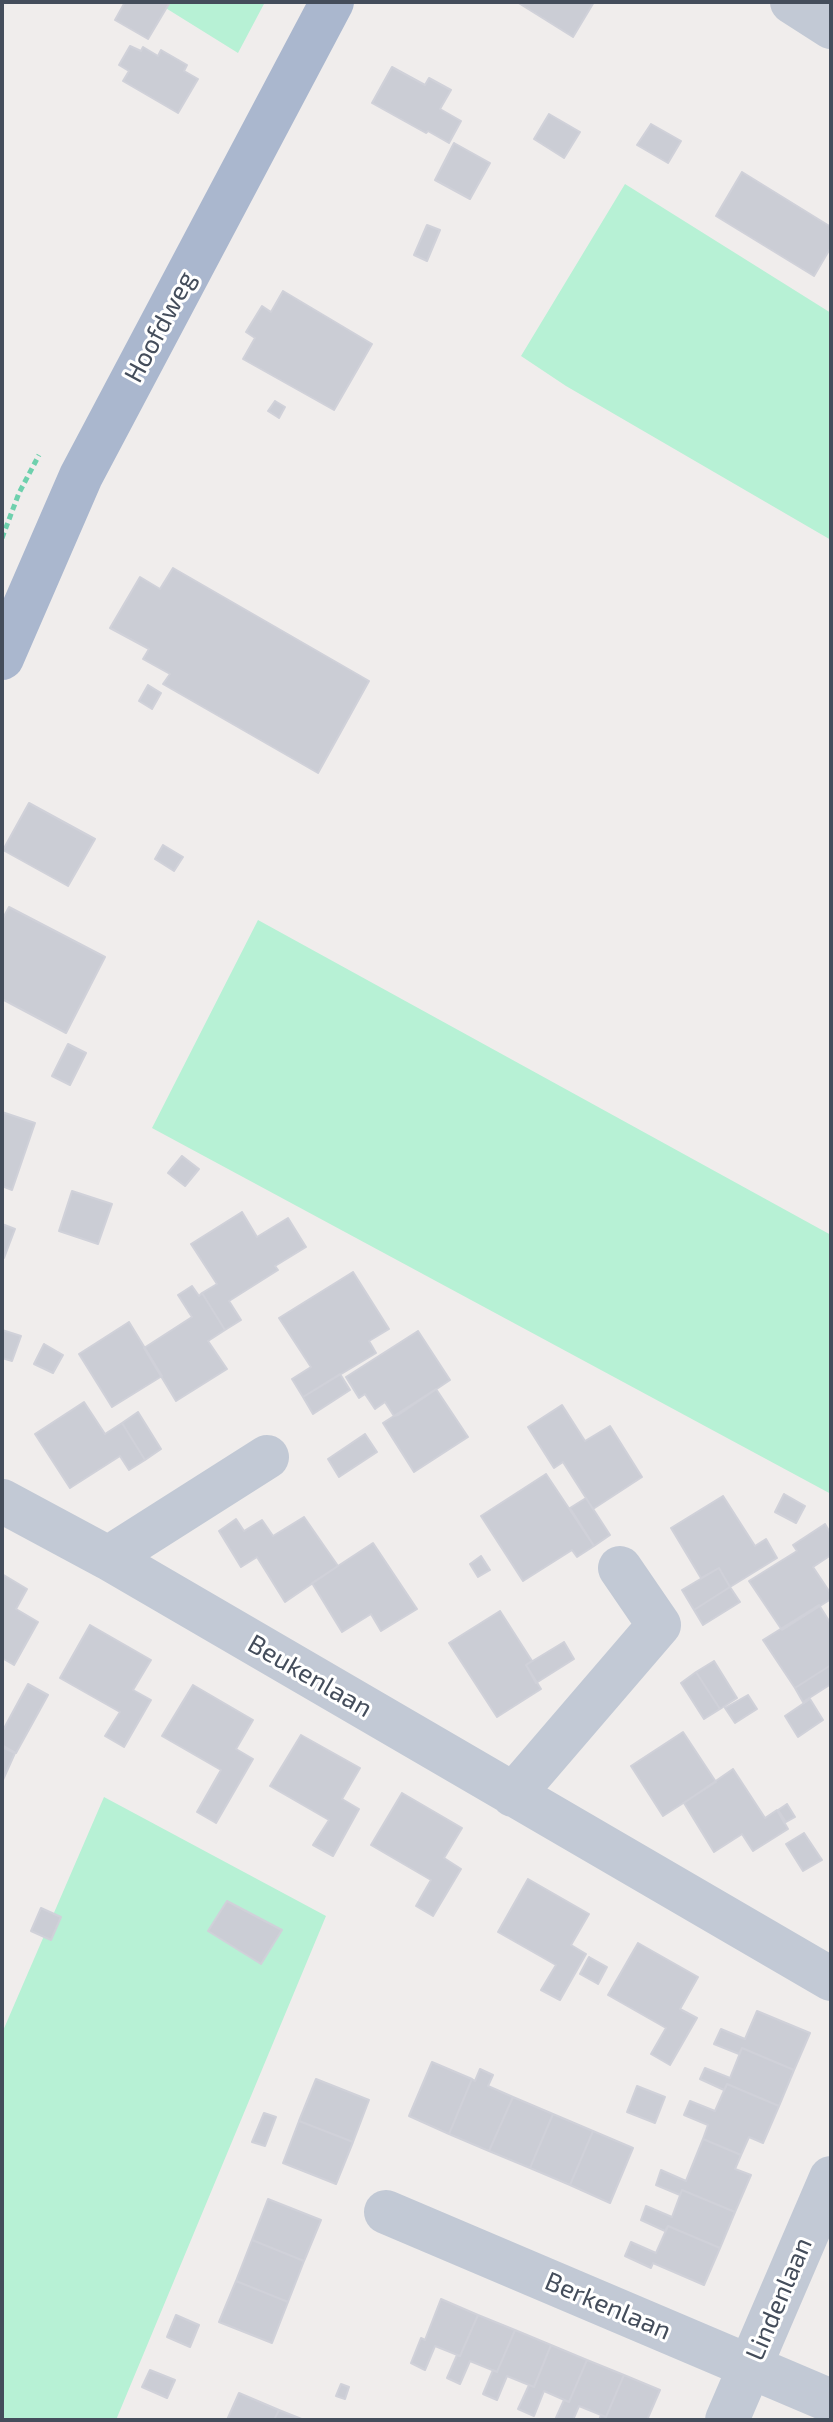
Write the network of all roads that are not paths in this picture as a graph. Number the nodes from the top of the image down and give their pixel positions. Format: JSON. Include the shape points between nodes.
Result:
{"nodes":[{"id":1,"x":332,"y":2,"type":"edge"},
{"id":2,"x":792,"y":2,"type":"edge"},
{"id":3,"x":831,"y":27,"type":"edge"},
{"id":4,"x":2,"y":658,"type":"edge"},
{"id":5,"x":267,"y":1457,"type":"dead end"},
{"id":6,"x":2,"y":1501,"type":"edge"},
{"id":7,"x":108,"y":1558,"type":"junction"},
{"id":8,"x":620,"y":1568,"type":"dead end"},
{"id":9,"x":513,"y":1795,"type":"junction"},
{"id":10,"x":831,"y":1979,"type":"edge"},
{"id":11,"x":831,"y":2178,"type":"edge"},
{"id":12,"x":386,"y":2212,"type":"dead end"},
{"id":13,"x":750,"y":2366,"type":"junction"},
{"id":14,"x":831,"y":2401,"type":"edge"},
{"id":15,"x":727,"y":2420,"type":"edge"}],
"edges":[{"from":1,"to":4,"type":"main road","name":"Hoofdweg","via":[[81,476]]},
{"from":2,"to":3,"type":"street"},
{"from":5,"to":7,"type":"street"},
{"from":6,"to":7,"type":"street","name":"Beukenlaan"},
{"from":7,"to":9,"type":"street","name":"Beukenlaan"},
{"from":8,"to":9,"type":"street","via":[[659,1625]]},
{"from":9,"to":10,"type":"street","name":"Beukenlaan"},
{"from":11,"to":13,"type":"street","name":"Lindenlaan"},
{"from":12,"to":13,"type":"street","name":"Berkenlaan"},
{"from":13,"to":14,"type":"street","name":"Berkenlaan"},
{"from":13,"to":15,"type":"street","name":"Lindenlaan"}]}
